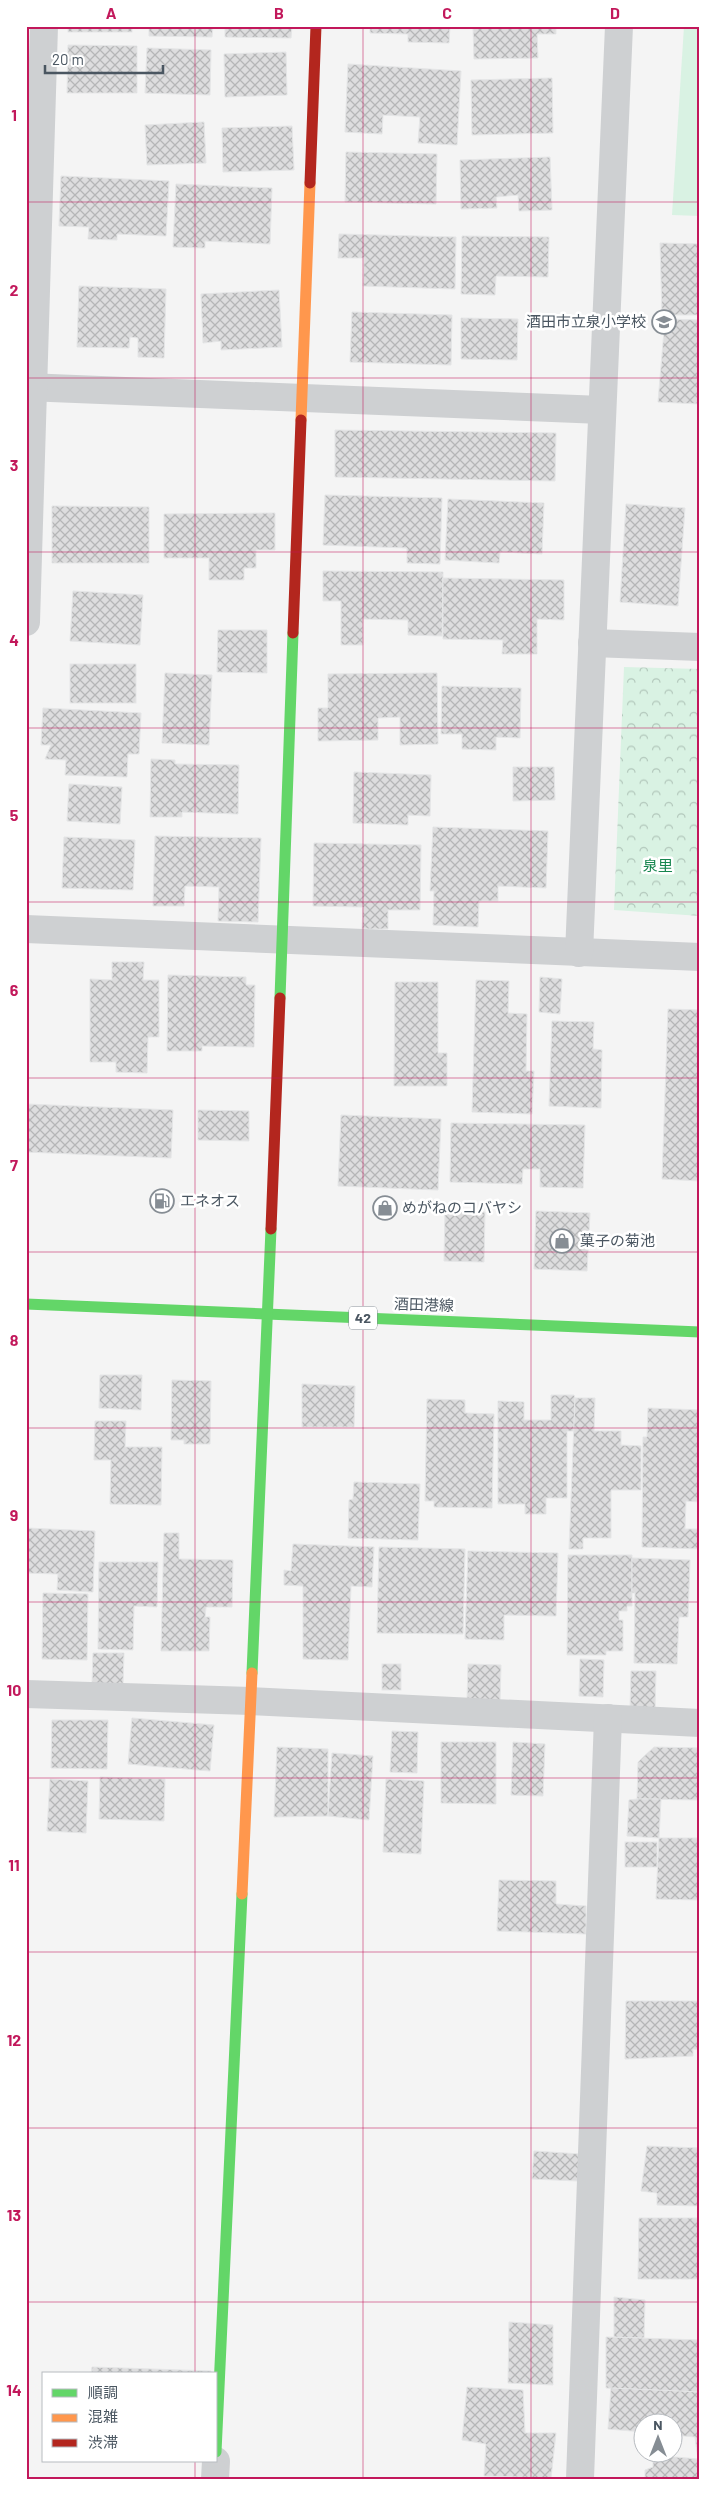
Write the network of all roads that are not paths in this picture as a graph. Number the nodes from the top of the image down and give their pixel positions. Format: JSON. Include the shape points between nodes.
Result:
{"nodes":[{"id":1,"x":44,"y":26,"type":"edge"},
{"id":2,"x":316,"y":26,"type":"edge"},
{"id":3,"x":619,"y":26,"type":"edge"},
{"id":4,"x":30,"y":387,"type":"edge"},
{"id":5,"x":303,"y":398,"type":"junction"},
{"id":6,"x":602,"y":410,"type":"junction"},
{"id":7,"x":26,"y":622,"type":"edge"},
{"id":8,"x":592,"y":643,"type":"junction"},
{"id":9,"x":700,"y":647,"type":"edge"},
{"id":10,"x":26,"y":929,"type":"edge"},
{"id":11,"x":282,"y":940,"type":"junction"},
{"id":12,"x":579,"y":952,"type":"junction"},
{"id":13,"x":700,"y":957,"type":"edge"},
{"id":14,"x":26,"y":1304,"type":"edge"},
{"id":15,"x":268,"y":1314,"type":"junction"},
{"id":16,"x":700,"y":1332,"type":"edge"},
{"id":17,"x":26,"y":1694,"type":"edge"},
{"id":18,"x":251,"y":1701,"type":"junction"},
{"id":19,"x":608,"y":1718,"type":"junction"},
{"id":20,"x":700,"y":1723,"type":"edge"},
{"id":21,"x":218,"y":2409,"type":"edge"},
{"id":22,"x":216,"y":2462,"type":"edge"},
{"id":23,"x":215,"y":2479,"type":"edge"},
{"id":24,"x":580,"y":2479,"type":"edge"}],
"edges":[{"from":1,"to":4,"type":"street"},
{"from":2,"to":5,"type":"street"},
{"from":3,"to":6,"type":"street"},
{"from":4,"to":5,"type":"street"},
{"from":4,"to":7,"type":"street"},
{"from":5,"to":6,"type":"street"},
{"from":5,"to":11,"type":"street"},
{"from":6,"to":8,"type":"street"},
{"from":8,"to":9,"type":"street"},
{"from":8,"to":12,"type":"street"},
{"from":10,"to":11,"type":"street"},
{"from":11,"to":12,"type":"street"},
{"from":11,"to":15,"type":"street"},
{"from":12,"to":13,"type":"street"},
{"from":14,"to":15,"type":"street","name":"酒田港線","number":"42"},
{"from":15,"to":16,"type":"street","name":"酒田港線","number":"42"},
{"from":15,"to":18,"type":"street"},
{"from":17,"to":18,"type":"street"},
{"from":18,"to":19,"type":"street"},
{"from":18,"to":21,"type":"street"},
{"from":19,"to":20,"type":"street"},
{"from":19,"to":24,"type":"street"},
{"from":22,"to":23,"type":"street"}]}
